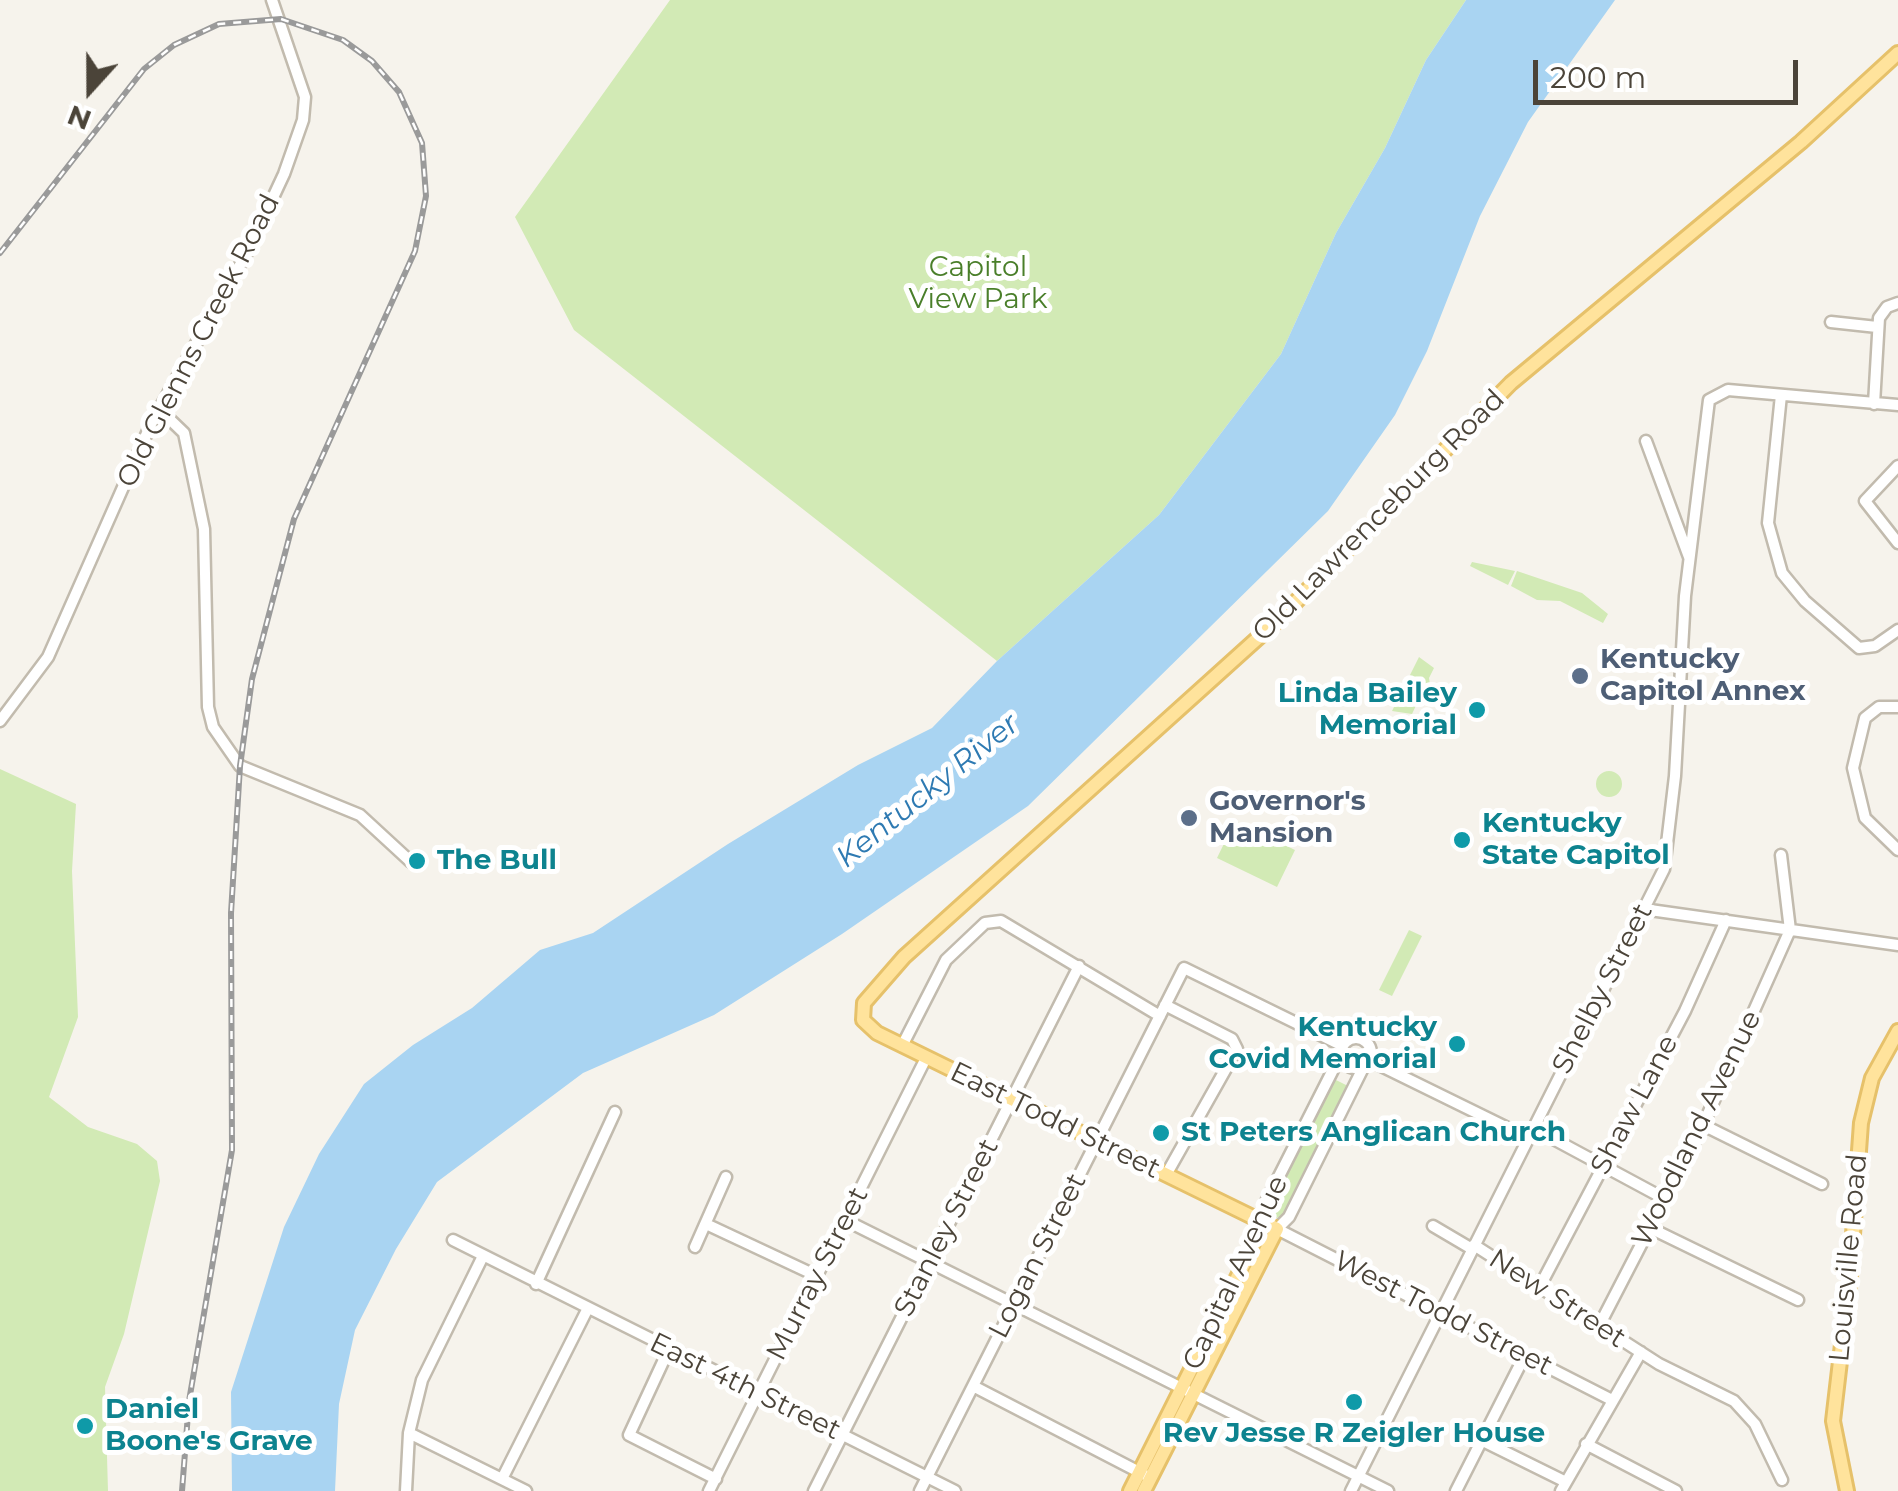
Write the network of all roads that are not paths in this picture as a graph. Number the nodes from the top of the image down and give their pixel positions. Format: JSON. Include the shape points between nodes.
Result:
{"nodes":[{"id":1,"x":272,"y":0,"type":"edge"},
{"id":2,"x":1898,"y":53,"type":"edge"},
{"id":3,"x":1898,"y":303,"type":"edge"},
{"id":4,"x":1831,"y":322,"type":"dead end"},
{"id":5,"x":1877,"y":327,"type":"junction"},
{"id":6,"x":1781,"y":396,"type":"junction"},
{"id":7,"x":1874,"y":404,"type":"junction"},
{"id":8,"x":1898,"y":405,"type":"edge"},
{"id":9,"x":159,"y":409,"type":"junction"},
{"id":10,"x":1646,"y":441,"type":"dead end"},
{"id":11,"x":1898,"y":466,"type":"edge"},
{"id":12,"x":1898,"y":543,"type":"edge"},
{"id":13,"x":1690,"y":558,"type":"junction"},
{"id":14,"x":1898,"y":630,"type":"edge"},
{"id":15,"x":1896,"y":707,"type":"edge"},
{"id":16,"x":0,"y":721,"type":"edge"},
{"id":17,"x":1898,"y":850,"type":"edge"},
{"id":18,"x":1780,"y":855,"type":"dead end"},
{"id":19,"x":411,"y":862,"type":"dead end"},
{"id":20,"x":1644,"y":909,"type":"junction"},
{"id":21,"x":1726,"y":920,"type":"junction"},
{"id":22,"x":1790,"y":930,"type":"junction"},
{"id":23,"x":1898,"y":944,"type":"edge"},
{"id":24,"x":1079,"y":966,"type":"junction"},
{"id":25,"x":870,"y":992,"type":"joint"},
{"id":26,"x":1162,"y":1010,"type":"junction"},
{"id":27,"x":1898,"y":1031,"type":"edge"},
{"id":28,"x":902,"y":1046,"type":"junction"},
{"id":29,"x":1342,"y":1050,"type":"junction"},
{"id":30,"x":926,"y":1058,"type":"junction"},
{"id":31,"x":1371,"y":1063,"type":"junction"},
{"id":32,"x":1012,"y":1100,"type":"junction"},
{"id":33,"x":616,"y":1112,"type":"dead end"},
{"id":34,"x":1702,"y":1125,"type":"junction"},
{"id":35,"x":1530,"y":1133,"type":"junction"},
{"id":36,"x":1096,"y":1142,"type":"junction"},
{"id":37,"x":1604,"y":1166,"type":"junction"},
{"id":38,"x":1166,"y":1175,"type":"junction"},
{"id":39,"x":726,"y":1177,"type":"dead end"},
{"id":40,"x":1822,"y":1184,"type":"dead end"},
{"id":41,"x":1665,"y":1199,"type":"junction"},
{"id":42,"x":845,"y":1220,"type":"junction"},
{"id":43,"x":706,"y":1224,"type":"junction"},
{"id":44,"x":1270,"y":1226,"type":"junction"},
{"id":45,"x":1433,"y":1226,"type":"dead end"},
{"id":46,"x":1650,"y":1228,"type":"junction"},
{"id":47,"x":453,"y":1240,"type":"dead end"},
{"id":48,"x":695,"y":1247,"type":"dead end"},
{"id":49,"x":1473,"y":1247,"type":"junction"},
{"id":50,"x":482,"y":1256,"type":"junction"},
{"id":51,"x":930,"y":1262,"type":"junction"},
{"id":52,"x":817,"y":1276,"type":"junction"},
{"id":53,"x":536,"y":1284,"type":"junction"},
{"id":54,"x":1539,"y":1288,"type":"junction"},
{"id":55,"x":1798,"y":1300,"type":"dead end"},
{"id":56,"x":1015,"y":1304,"type":"junction"},
{"id":57,"x":586,"y":1310,"type":"junction"},
{"id":58,"x":1440,"y":1312,"type":"junction"},
{"id":59,"x":1599,"y":1326,"type":"junction"},
{"id":60,"x":668,"y":1351,"type":"junction"},
{"id":61,"x":1641,"y":1352,"type":"junction"},
{"id":62,"x":1525,"y":1355,"type":"junction"},
{"id":63,"x":973,"y":1386,"type":"junction"},
{"id":64,"x":1188,"y":1389,"type":"junction"},
{"id":65,"x":758,"y":1393,"type":"junction"},
{"id":66,"x":1610,"y":1399,"type":"junction"},
{"id":67,"x":410,"y":1433,"type":"junction"},
{"id":68,"x":843,"y":1434,"type":"junction"},
{"id":69,"x":1481,"y":1440,"type":"junction"},
{"id":70,"x":1586,"y":1444,"type":"junction"},
{"id":71,"x":1145,"y":1475,"type":"junction"},
{"id":72,"x":1358,"y":1476,"type":"junction"},
{"id":73,"x":927,"y":1477,"type":"junction"},
{"id":74,"x":716,"y":1479,"type":"junction"},
{"id":75,"x":1782,"y":1480,"type":"dead end"},
{"id":76,"x":507,"y":1485,"type":"edge"},
{"id":77,"x":1563,"y":1486,"type":"edge"},
{"id":78,"x":1673,"y":1490,"type":"edge"},
{"id":79,"x":406,"y":1491,"type":"edge"},
{"id":80,"x":526,"y":1491,"type":"edge"},
{"id":81,"x":709,"y":1491,"type":"edge"},
{"id":82,"x":814,"y":1491,"type":"edge"},
{"id":83,"x":920,"y":1491,"type":"edge"},
{"id":84,"x":955,"y":1491,"type":"edge"},
{"id":85,"x":1130,"y":1491,"type":"edge"},
{"id":86,"x":1144,"y":1491,"type":"edge"},
{"id":87,"x":1351,"y":1491,"type":"edge"},
{"id":88,"x":1388,"y":1491,"type":"edge"},
{"id":89,"x":1456,"y":1491,"type":"edge"},
{"id":90,"x":1846,"y":1491,"type":"edge"}],
"edges":[{"from":1,"to":9,"type":"street","name":"Old Glenns Creek Road","via":[[302,83],[303,120],[263,222]]},
{"from":2,"to":25,"type":"main road","name":"Old Lawrenceburg Road","via":[[1510,383],[1279,619]]},
{"from":3,"to":5,"type":"street","via":[[1882,312]]},
{"from":4,"to":5,"type":"street"},
{"from":5,"to":7,"type":"street"},
{"from":6,"to":7,"type":"street"},
{"from":6,"to":13,"type":"street","name":"Shelby Street","via":[[1720,391],[1710,398]]},
{"from":6,"to":14,"type":"street","via":[[1768,523],[1782,573],[1860,648]]},
{"from":7,"to":8,"type":"street"},
{"from":9,"to":16,"type":"street","name":"Old Glenns Creek Road","via":[[57,638]]},
{"from":9,"to":19,"type":"street","via":[[184,432],[204,529],[213,728],[240,766],[352,810]]},
{"from":10,"to":13,"type":"street"},
{"from":11,"to":12,"type":"street","via":[[1865,501]]},
{"from":13,"to":20,"type":"street","name":"Shelby Street","via":[[1668,853]]},
{"from":15,"to":17,"type":"street","via":[[1879,707],[1865,718],[1854,768],[1865,818]]},
{"from":18,"to":22,"type":"street"},
{"from":20,"to":21,"type":"street"},
{"from":20,"to":35,"type":"street","name":"Shelby Street"},
{"from":21,"to":22,"type":"street"},
{"from":21,"to":37,"type":"street","name":"Shaw Lane"},
{"from":22,"to":23,"type":"street"},
{"from":22,"to":34,"type":"street","name":"Woodland Avenue"},
{"from":24,"to":26,"type":"street"},
{"from":24,"to":28,"type":"street","via":[[1001,921],[986,923],[946,960]]},
{"from":24,"to":32,"type":"street","name":"Stanley Street"},
{"from":25,"to":28,"type":"main road","name":"East Todd Street","via":[[863,1020]]},
{"from":26,"to":29,"type":"street","name":"Logan Street","via":[[1184,968]]},
{"from":26,"to":36,"type":"street","name":"Logan Street"},
{"from":26,"to":38,"type":"street","via":[[1232,1039],[1237,1049]]},
{"from":27,"to":90,"type":"main road","name":"Louisville Road","via":[[1872,1078],[1860,1122],[1833,1421]]},
{"from":28,"to":30,"type":"main road","name":"East Todd Street"},
{"from":29,"to":31,"type":"street","via":[[1352,1067]]},
{"from":29,"to":31,"type":"street","via":[[1352,1038],[1364,1040]]},
{"from":29,"to":44,"type":"street","name":"Capital Avenue","via":[[1266,1202]]},
{"from":30,"to":32,"type":"main road","name":"East Todd Street"},
{"from":30,"to":42,"type":"street","name":"Murray Street"},
{"from":31,"to":35,"type":"street"},
{"from":31,"to":44,"type":"street","name":"Capital Avenue","via":[[1289,1217]]},
{"from":32,"to":36,"type":"main road","name":"East Todd Street"},
{"from":32,"to":51,"type":"street","name":"Stanley Street"},
{"from":33,"to":53,"type":"street"},
{"from":34,"to":40,"type":"street"},
{"from":34,"to":41,"type":"street","name":"Woodland Avenue"},
{"from":35,"to":37,"type":"street"},
{"from":35,"to":49,"type":"street","name":"Shelby Street"},
{"from":36,"to":38,"type":"main road","name":"East Todd Street"},
{"from":36,"to":56,"type":"street","name":"Logan Street"},
{"from":37,"to":41,"type":"street"},
{"from":37,"to":54,"type":"street","name":"Shaw Lane"},
{"from":38,"to":44,"type":"main road","name":"East Todd Street"},
{"from":39,"to":43,"type":"street"},
{"from":41,"to":46,"type":"street","name":"Woodland Avenue"},
{"from":42,"to":51,"type":"street"},
{"from":42,"to":52,"type":"street","name":"Murray Street"},
{"from":43,"to":48,"type":"street"},
{"from":43,"to":52,"type":"street"},
{"from":44,"to":58,"type":"street","name":"West Todd Street"},
{"from":44,"to":64,"type":"main road","name":"Capital Avenue"},
{"from":45,"to":49,"type":"street","name":"New Street"},
{"from":46,"to":55,"type":"street"},
{"from":46,"to":59,"type":"street","name":"Woodland Avenue"},
{"from":47,"to":50,"type":"street","name":"East 4th Street"},
{"from":49,"to":54,"type":"street","name":"New Street"},
{"from":49,"to":58,"type":"street","name":"Shelby Street"},
{"from":50,"to":53,"type":"street","name":"East 4th Street"},
{"from":50,"to":67,"type":"street","via":[[422,1380]]},
{"from":51,"to":56,"type":"street"},
{"from":51,"to":68,"type":"street","name":"Stanley Street"},
{"from":52,"to":65,"type":"street","name":"Murray Street"},
{"from":53,"to":57,"type":"street","name":"East 4th Street"},
{"from":54,"to":59,"type":"street","name":"New Street"},
{"from":56,"to":63,"type":"street","name":"Logan Street"},
{"from":56,"to":64,"type":"street"},
{"from":57,"to":60,"type":"street","name":"East 4th Street"},
{"from":57,"to":76,"type":"street"},
{"from":58,"to":62,"type":"street","name":"West Todd Street"},
{"from":58,"to":72,"type":"street","name":"Shelby Street"},
{"from":59,"to":61,"type":"street","name":"New Street"},
{"from":60,"to":65,"type":"street","name":"East 4th Street"},
{"from":60,"to":74,"type":"street","via":[[629,1435]]},
{"from":61,"to":66,"type":"street"},
{"from":61,"to":75,"type":"street","name":"New Street","via":[[1742,1408]]},
{"from":62,"to":66,"type":"street","name":"West Todd Street"},
{"from":62,"to":69,"type":"street"},
{"from":63,"to":71,"type":"street"},
{"from":63,"to":73,"type":"street","name":"Logan Street"},
{"from":64,"to":71,"type":"main road","name":"Capital Avenue"},
{"from":64,"to":72,"type":"street"},
{"from":65,"to":68,"type":"street","name":"East 4th Street"},
{"from":65,"to":74,"type":"street","name":"Murray Street"},
{"from":66,"to":70,"type":"street"},
{"from":67,"to":76,"type":"street"},
{"from":67,"to":79,"type":"street"},
{"from":68,"to":73,"type":"street","name":"East 4th Street"},
{"from":68,"to":82,"type":"street","name":"Stanley Street"},
{"from":69,"to":77,"type":"street"},
{"from":69,"to":89,"type":"street"},
{"from":70,"to":77,"type":"street"},
{"from":70,"to":78,"type":"street"},
{"from":71,"to":85,"type":"main road","name":"Capital Avenue"},
{"from":71,"to":86,"type":"main road","name":"Capital Avenue"},
{"from":72,"to":87,"type":"street","name":"Shelby Street"},
{"from":72,"to":88,"type":"street"},
{"from":73,"to":83,"type":"street","name":"Logan Street"},
{"from":73,"to":84,"type":"street","name":"East 4th Street"},
{"from":74,"to":81,"type":"street","name":"Murray Street"},
{"from":76,"to":80,"type":"street"}]}
